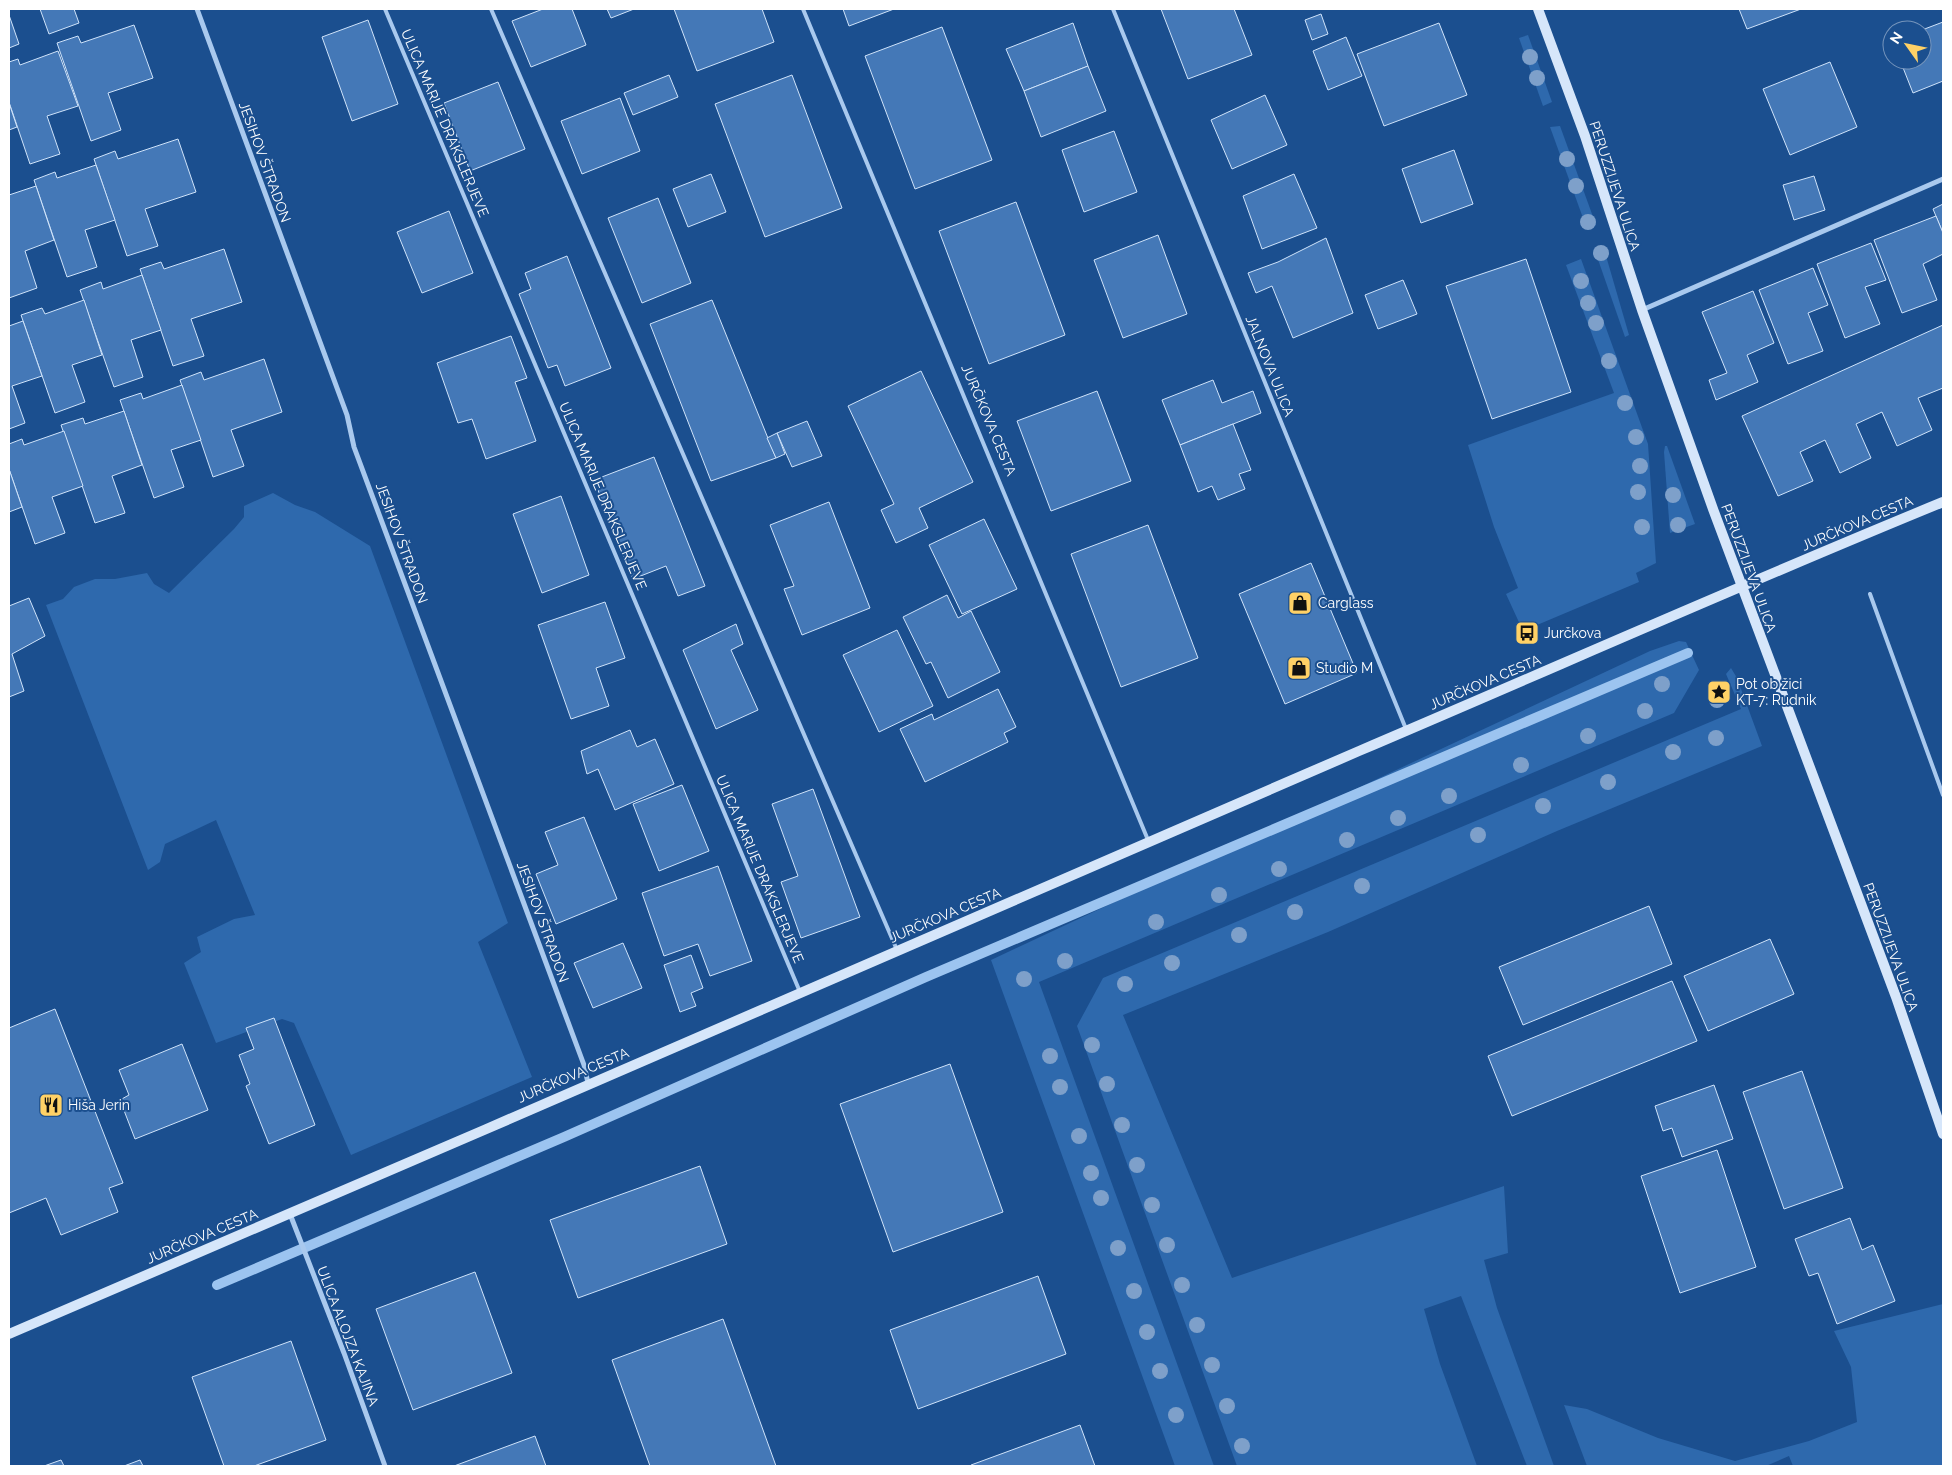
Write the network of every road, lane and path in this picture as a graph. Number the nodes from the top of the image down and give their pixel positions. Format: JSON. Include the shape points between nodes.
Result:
{"nodes":[{"id":1,"x":197,"y":9,"type":"edge"},
{"id":2,"x":384,"y":9,"type":"edge"},
{"id":3,"x":490,"y":9,"type":"edge"},
{"id":4,"x":803,"y":9,"type":"edge"},
{"id":5,"x":1113,"y":9,"type":"edge"},
{"id":6,"x":1538,"y":9,"type":"edge"},
{"id":7,"x":1943,"y":179,"type":"edge"},
{"id":8,"x":1642,"y":310,"type":"junction"},
{"id":9,"x":1943,"y":502,"type":"edge"},
{"id":10,"x":1742,"y":587,"type":"junction"},
{"id":11,"x":1870,"y":594,"type":"dead end"},
{"id":12,"x":1407,"y":731,"type":"junction"},
{"id":13,"x":1943,"y":796,"type":"edge"},
{"id":14,"x":1148,"y":842,"type":"junction"},
{"id":15,"x":897,"y":951,"type":"junction"},
{"id":16,"x":800,"y":992,"type":"junction"},
{"id":17,"x":588,"y":1083,"type":"junction"},
{"id":18,"x":1943,"y":1133,"type":"edge"},
{"id":19,"x":290,"y":1214,"type":"junction"},
{"id":20,"x":9,"y":1334,"type":"edge"},
{"id":21,"x":385,"y":1466,"type":"edge"}],
"edges":[{"from":1,"to":17,"type":"street","name":"JESIHOV ŠTRADON"},
{"from":2,"to":16,"type":"lane","name":"ULICA MARIJE DRAKSLERJEVE"},
{"from":3,"to":15,"type":"lane"},
{"from":4,"to":14,"type":"lane","name":"JURČKOVA CESTA"},
{"from":5,"to":12,"type":"lane","name":"JALNOVA ULICA"},
{"from":6,"to":8,"type":"main road","name":"PERUZZIJEVA ULICA","via":[[1585,136]]},
{"from":7,"to":8,"type":"street"},
{"from":8,"to":10,"type":"main road","name":"PERUZZIJEVA ULICA"},
{"from":9,"to":10,"type":"main road","name":"JURČKOVA CESTA"},
{"from":10,"to":12,"type":"main road","name":"JURČKOVA CESTA"},
{"from":10,"to":18,"type":"main road","name":"PERUZZIJEVA ULICA","via":[[1896,997]]},
{"from":11,"to":13,"type":"lane"},
{"from":12,"to":14,"type":"main road","name":"JURČKOVA CESTA"},
{"from":14,"to":15,"type":"main road","name":"JURČKOVA CESTA"},
{"from":15,"to":16,"type":"main road","name":"JURČKOVA CESTA"},
{"from":16,"to":17,"type":"main road","name":"JURČKOVA CESTA"},
{"from":17,"to":19,"type":"main road","name":"JURČKOVA CESTA"},
{"from":19,"to":20,"type":"main road","name":"JURČKOVA CESTA"},
{"from":19,"to":21,"type":"street","name":"ULICA ALOJZA KAJINA"}]}
